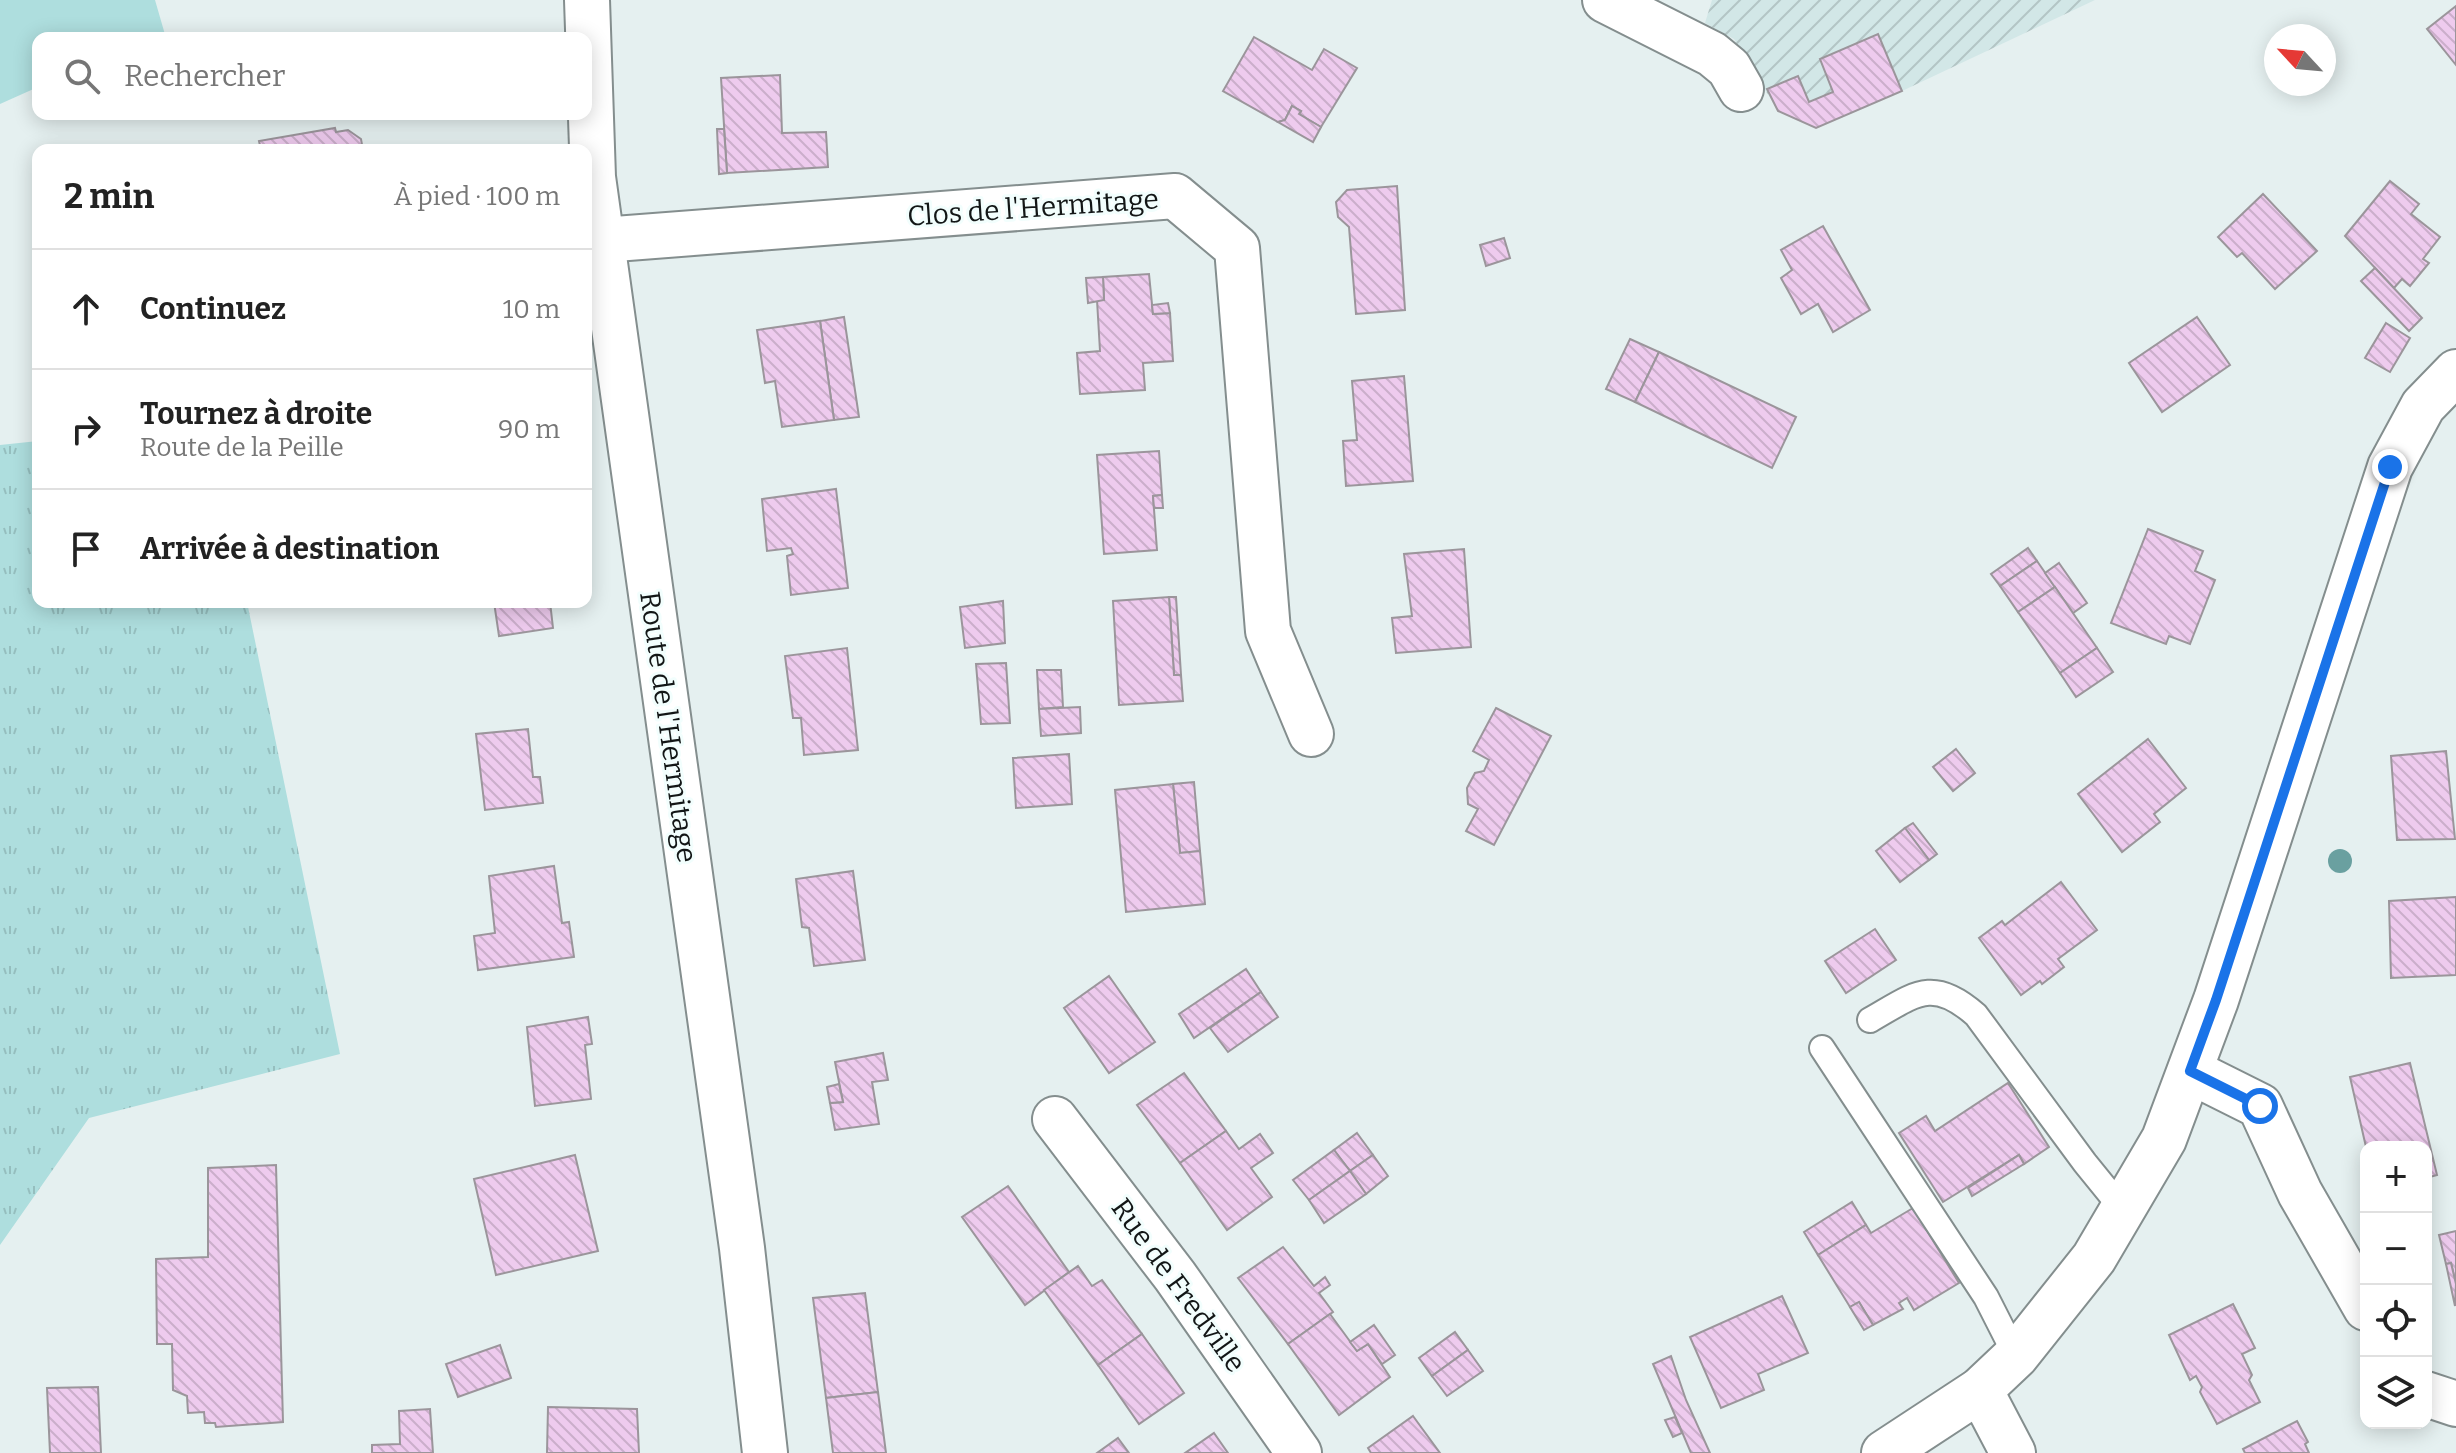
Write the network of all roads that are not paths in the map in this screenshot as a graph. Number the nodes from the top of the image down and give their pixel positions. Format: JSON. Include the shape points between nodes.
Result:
{"nodes":[{"id":1,"x":587,"y":0,"type":"edge"},
{"id":2,"x":1605,"y":0,"type":"edge"},
{"id":3,"x":586,"y":32,"type":"edge"},
{"id":4,"x":1741,"y":89,"type":"dead end"},
{"id":5,"x":590,"y":120,"type":"edge"},
{"id":6,"x":591,"y":144,"type":"edge"},
{"id":7,"x":592,"y":157,"type":"edge"},
{"id":8,"x":602,"y":240,"type":"junction"},
{"id":9,"x":2456,"y":372,"type":"edge"},
{"id":10,"x":1311,"y":734,"type":"dead end"},
{"id":11,"x":1870,"y":1020,"type":"dead end"},
{"id":12,"x":1822,"y":1048,"type":"dead end"},
{"id":13,"x":2190,"y":1071,"type":"junction"},
{"id":14,"x":1055,"y":1119,"type":"dead end"},
{"id":15,"x":2124,"y":1211,"type":"junction"},
{"id":16,"x":2360,"y":1298,"type":"edge"},
{"id":17,"x":2016,"y":1356,"type":"junction"},
{"id":18,"x":1980,"y":1390,"type":"junction"},
{"id":19,"x":2432,"y":1396,"type":"edge"},
{"id":20,"x":2456,"y":1404,"type":"edge"},
{"id":21,"x":765,"y":1453,"type":"edge"},
{"id":22,"x":1299,"y":1453,"type":"edge"},
{"id":23,"x":1884,"y":1453,"type":"edge"},
{"id":24,"x":2013,"y":1453,"type":"edge"}],
"edges":[{"from":1,"to":3,"type":"street","name":"Route de l'Hermitage"},
{"from":2,"to":4,"type":"street","via":[[1712,54],[1729,68]]},
{"from":5,"to":6,"type":"street","name":"Route de l'Hermitage"},
{"from":7,"to":8,"type":"street","name":"Route de l'Hermitage"},
{"from":8,"to":10,"type":"street","name":"Clos de l'Hermitage","via":[[1175,196],[1237,248],[1268,631]]},
{"from":8,"to":21,"type":"street","name":"Route de l'Hermitage","via":[[742,1248]]},
{"from":9,"to":13,"type":"street","via":[[2423,406],[2390,467]]},
{"from":11,"to":15,"type":"lane","via":[[1917,994],[1942,992],[1959,1000],[1976,1015]]},
{"from":12,"to":17,"type":"lane","via":[[1986,1297]]},
{"from":13,"to":15,"type":"street","via":[[2164,1139]]},
{"from":13,"to":16,"type":"street","via":[[2260,1106],[2300,1193]]},
{"from":14,"to":22,"type":"street","name":"Rue de Fredville","via":[[1175,1276]]},
{"from":15,"to":17,"type":"street","via":[[2094,1258]]},
{"from":17,"to":18,"type":"street"},
{"from":18,"to":23,"type":"street"},
{"from":18,"to":24,"type":"street"},
{"from":19,"to":20,"type":"street"}]}
